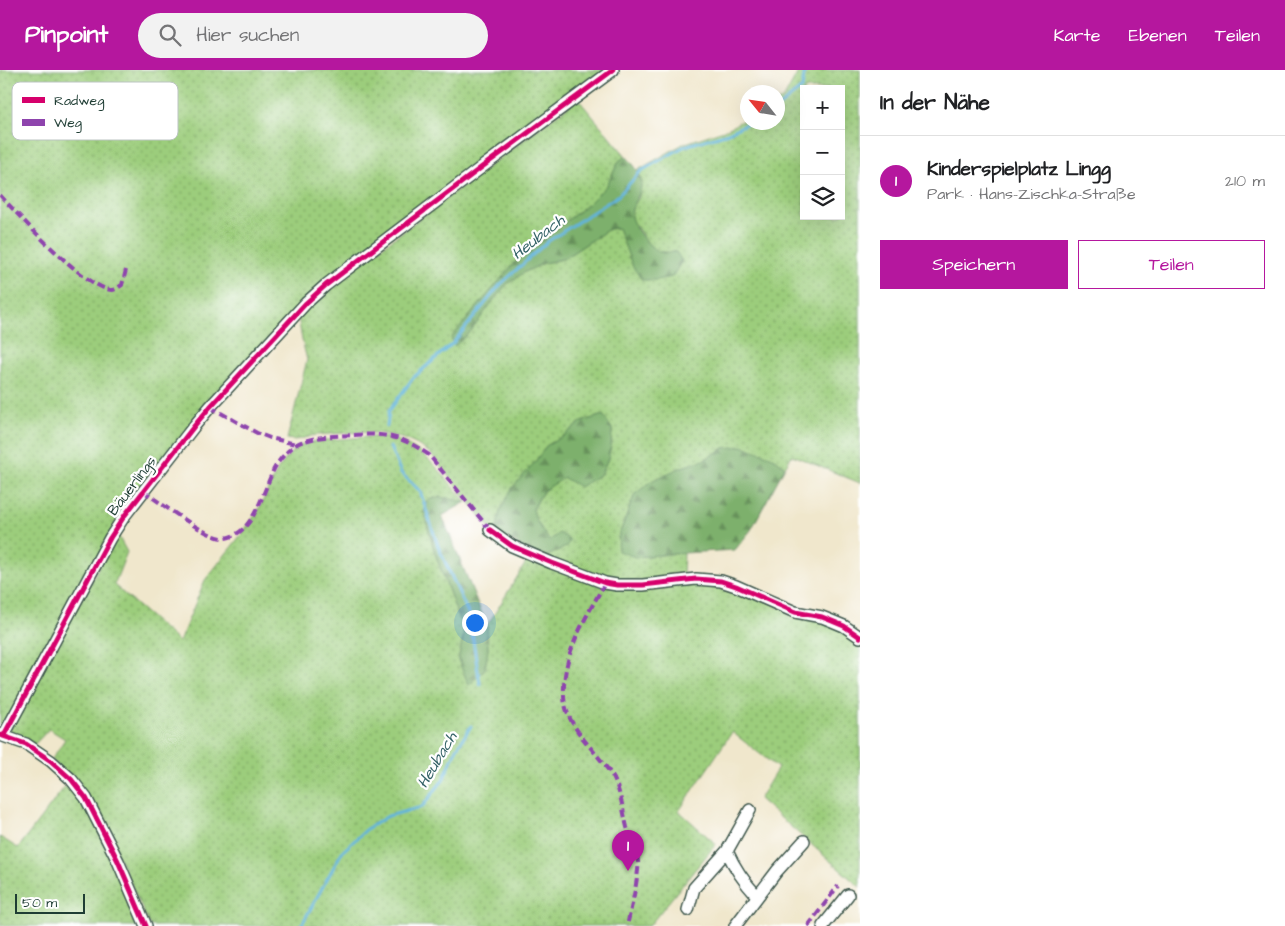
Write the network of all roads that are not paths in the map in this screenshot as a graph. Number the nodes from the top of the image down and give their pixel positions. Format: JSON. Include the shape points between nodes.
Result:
{"nodes":[{"id":1,"x":613,"y":70,"type":"edge"},
{"id":2,"x":490,"y":530,"type":"dead end"},
{"id":3,"x":860,"y":637,"type":"edge"},
{"id":4,"x":2,"y":735,"type":"edge"},
{"id":5,"x":750,"y":810,"type":"dead end"},
{"id":6,"x":804,"y":840,"type":"dead end"},
{"id":7,"x":727,"y":851,"type":"junction"},
{"id":8,"x":848,"y":895,"type":"dead end"},
{"id":9,"x":758,"y":896,"type":"junction"},
{"id":10,"x":688,"y":910,"type":"dead end"},
{"id":11,"x":146,"y":926,"type":"edge"},
{"id":12,"x":735,"y":926,"type":"edge"},
{"id":13,"x":823,"y":926,"type":"edge"}],
"edges":[{"from":1,"to":4,"type":"street","name":"Bäuerlings","via":[[326,285],[210,407],[110,538]]},
{"from":2,"to":3,"type":"street","via":[[512,546],[605,584],[643,585],[696,579],[721,581],[795,612],[832,621]]},
{"from":4,"to":11,"type":"street","via":[[26,744],[51,761],[86,798]]},
{"from":5,"to":7,"type":"street"},
{"from":6,"to":9,"type":"street"},
{"from":7,"to":9,"type":"street"},
{"from":7,"to":10,"type":"street","via":[[694,888]]},
{"from":8,"to":13,"type":"street"},
{"from":9,"to":12,"type":"street"}]}
